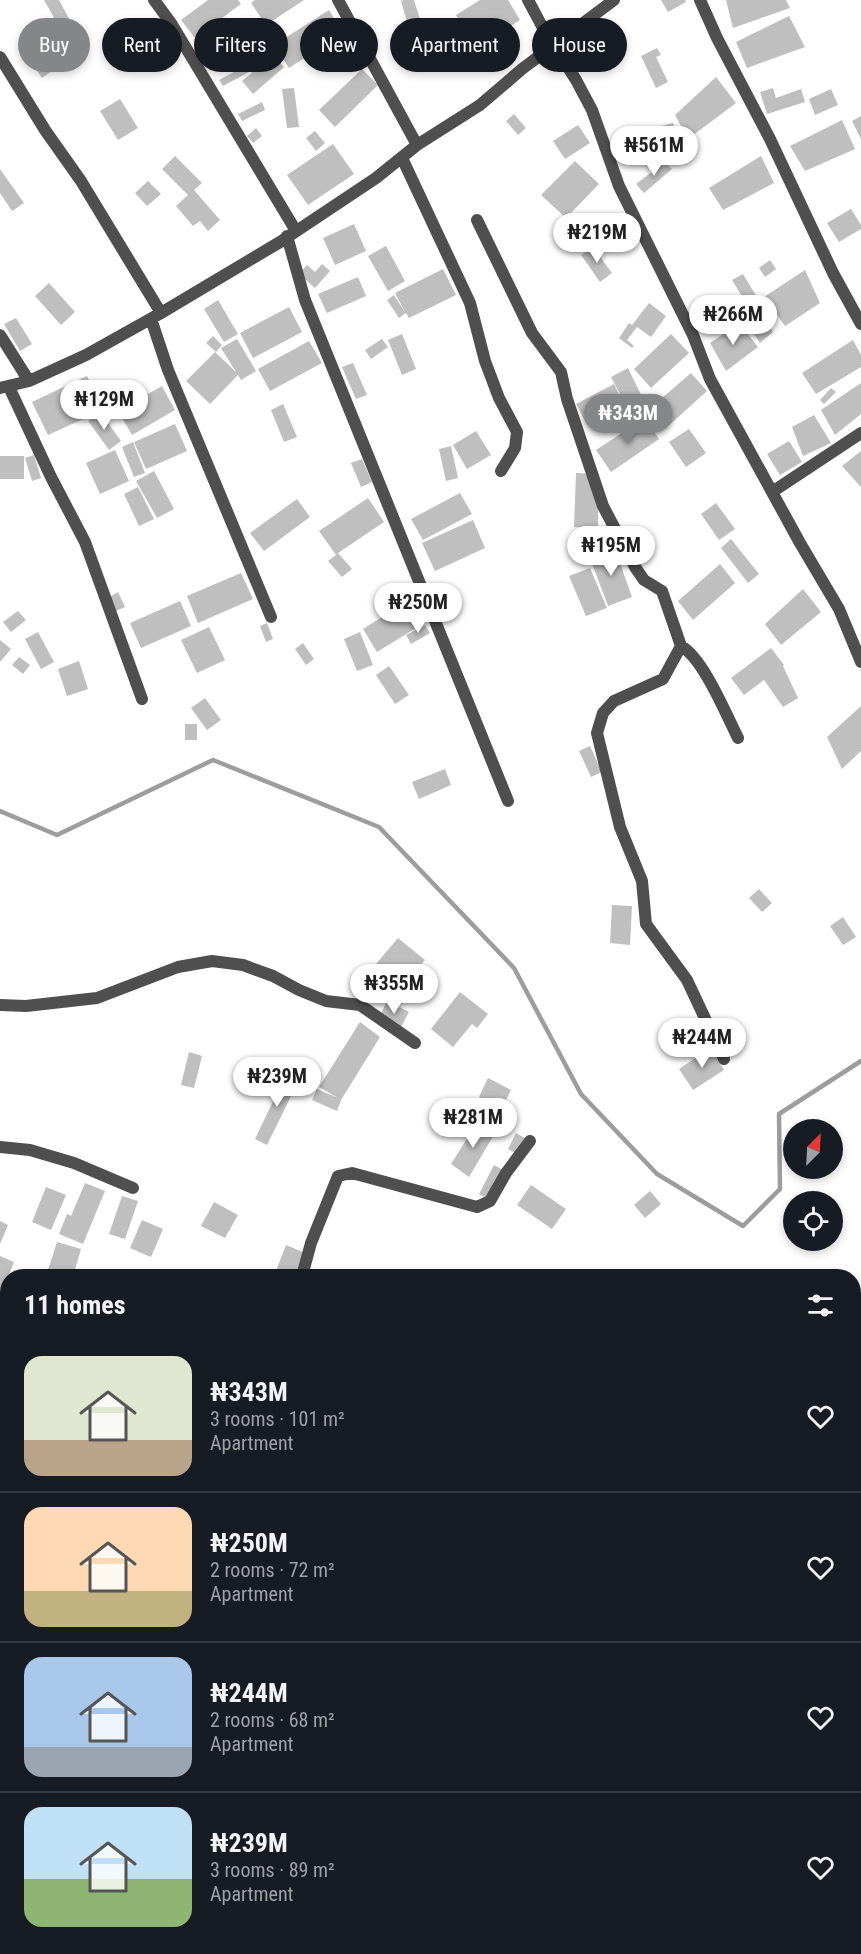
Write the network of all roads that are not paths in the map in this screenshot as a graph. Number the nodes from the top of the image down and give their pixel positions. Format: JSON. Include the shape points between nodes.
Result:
{"nodes":[{"id":1,"x":154,"y":0,"type":"edge"},
{"id":2,"x":338,"y":0,"type":"edge"},
{"id":3,"x":528,"y":0,"type":"edge"},
{"id":4,"x":614,"y":0,"type":"edge"},
{"id":5,"x":700,"y":0,"type":"edge"},
{"id":6,"x":538,"y":18,"type":"edge"},
{"id":7,"x":590,"y":18,"type":"edge"},
{"id":8,"x":0,"y":57,"type":"edge"},
{"id":9,"x":532,"y":62,"type":"edge"},
{"id":10,"x":571,"y":72,"type":"edge"},
{"id":11,"x":417,"y":145,"type":"junction"},
{"id":12,"x":402,"y":158,"type":"junction"},
{"id":13,"x":477,"y":220,"type":"dead end"},
{"id":14,"x":291,"y":234,"type":"junction"},
{"id":15,"x":156,"y":316,"type":"junction"},
{"id":16,"x":861,"y":324,"type":"edge"},
{"id":17,"x":0,"y":335,"type":"edge"},
{"id":18,"x":29,"y":381,"type":"junction"},
{"id":19,"x":5,"y":387,"type":"edge"},
{"id":20,"x":861,"y":434,"type":"edge"},
{"id":21,"x":501,"y":471,"type":"dead end"},
{"id":22,"x":771,"y":492,"type":"junction"},
{"id":23,"x":271,"y":617,"type":"dead end"},
{"id":24,"x":681,"y":646,"type":"junction"},
{"id":25,"x":861,"y":662,"type":"edge"},
{"id":26,"x":142,"y":699,"type":"dead end"},
{"id":27,"x":738,"y":738,"type":"dead end"},
{"id":28,"x":508,"y":801,"type":"dead end"},
{"id":29,"x":0,"y":1005,"type":"edge"},
{"id":30,"x":415,"y":1043,"type":"dead end"},
{"id":31,"x":724,"y":1059,"type":"dead end"},
{"id":32,"x":530,"y":1141,"type":"dead end"},
{"id":33,"x":0,"y":1147,"type":"edge"},
{"id":34,"x":134,"y":1188,"type":"dead end"},
{"id":35,"x":304,"y":1269,"type":"edge"}],
"edges":[{"from":1,"to":14,"type":"street","via":[[171,23]]},
{"from":2,"to":11,"type":"street"},
{"from":3,"to":6,"type":"street"},
{"from":4,"to":7,"type":"street"},
{"from":5,"to":16,"type":"street"},
{"from":8,"to":15,"type":"street","via":[[81,182]]},
{"from":9,"to":11,"type":"street","via":[[480,105]]},
{"from":10,"to":22,"type":"street","via":[[592,110],[617,180],[693,334],[710,379]]},
{"from":11,"to":12,"type":"street"},
{"from":12,"to":14,"type":"street"},
{"from":12,"to":21,"type":"street","via":[[470,303],[485,361],[517,432],[515,448]]},
{"from":13,"to":24,"type":"street","via":[[532,333],[561,372],[603,506],[644,580],[662,591]]},
{"from":14,"to":15,"type":"street"},
{"from":14,"to":28,"type":"street","via":[[305,300]]},
{"from":15,"to":18,"type":"street"},
{"from":15,"to":23,"type":"street","via":[[168,370]]},
{"from":17,"to":18,"type":"street"},
{"from":18,"to":19,"type":"street"},
{"from":19,"to":26,"type":"street","via":[[85,542]]},
{"from":20,"to":22,"type":"street"},
{"from":22,"to":25,"type":"street","via":[[839,609]]},
{"from":24,"to":27,"type":"street","via":[[690,651],[703,671]]},
{"from":24,"to":31,"type":"street","via":[[663,679],[614,701],[603,713],[597,733],[620,827],[642,881],[646,924],[687,980]]},
{"from":29,"to":30,"type":"street","via":[[97,998],[178,967],[212,961],[243,965],[326,1001],[360,1005]]},
{"from":32,"to":35,"type":"street","via":[[490,1201],[477,1207],[352,1173],[338,1176]]},
{"from":33,"to":34,"type":"street","via":[[30,1150],[67,1161]]}]}
